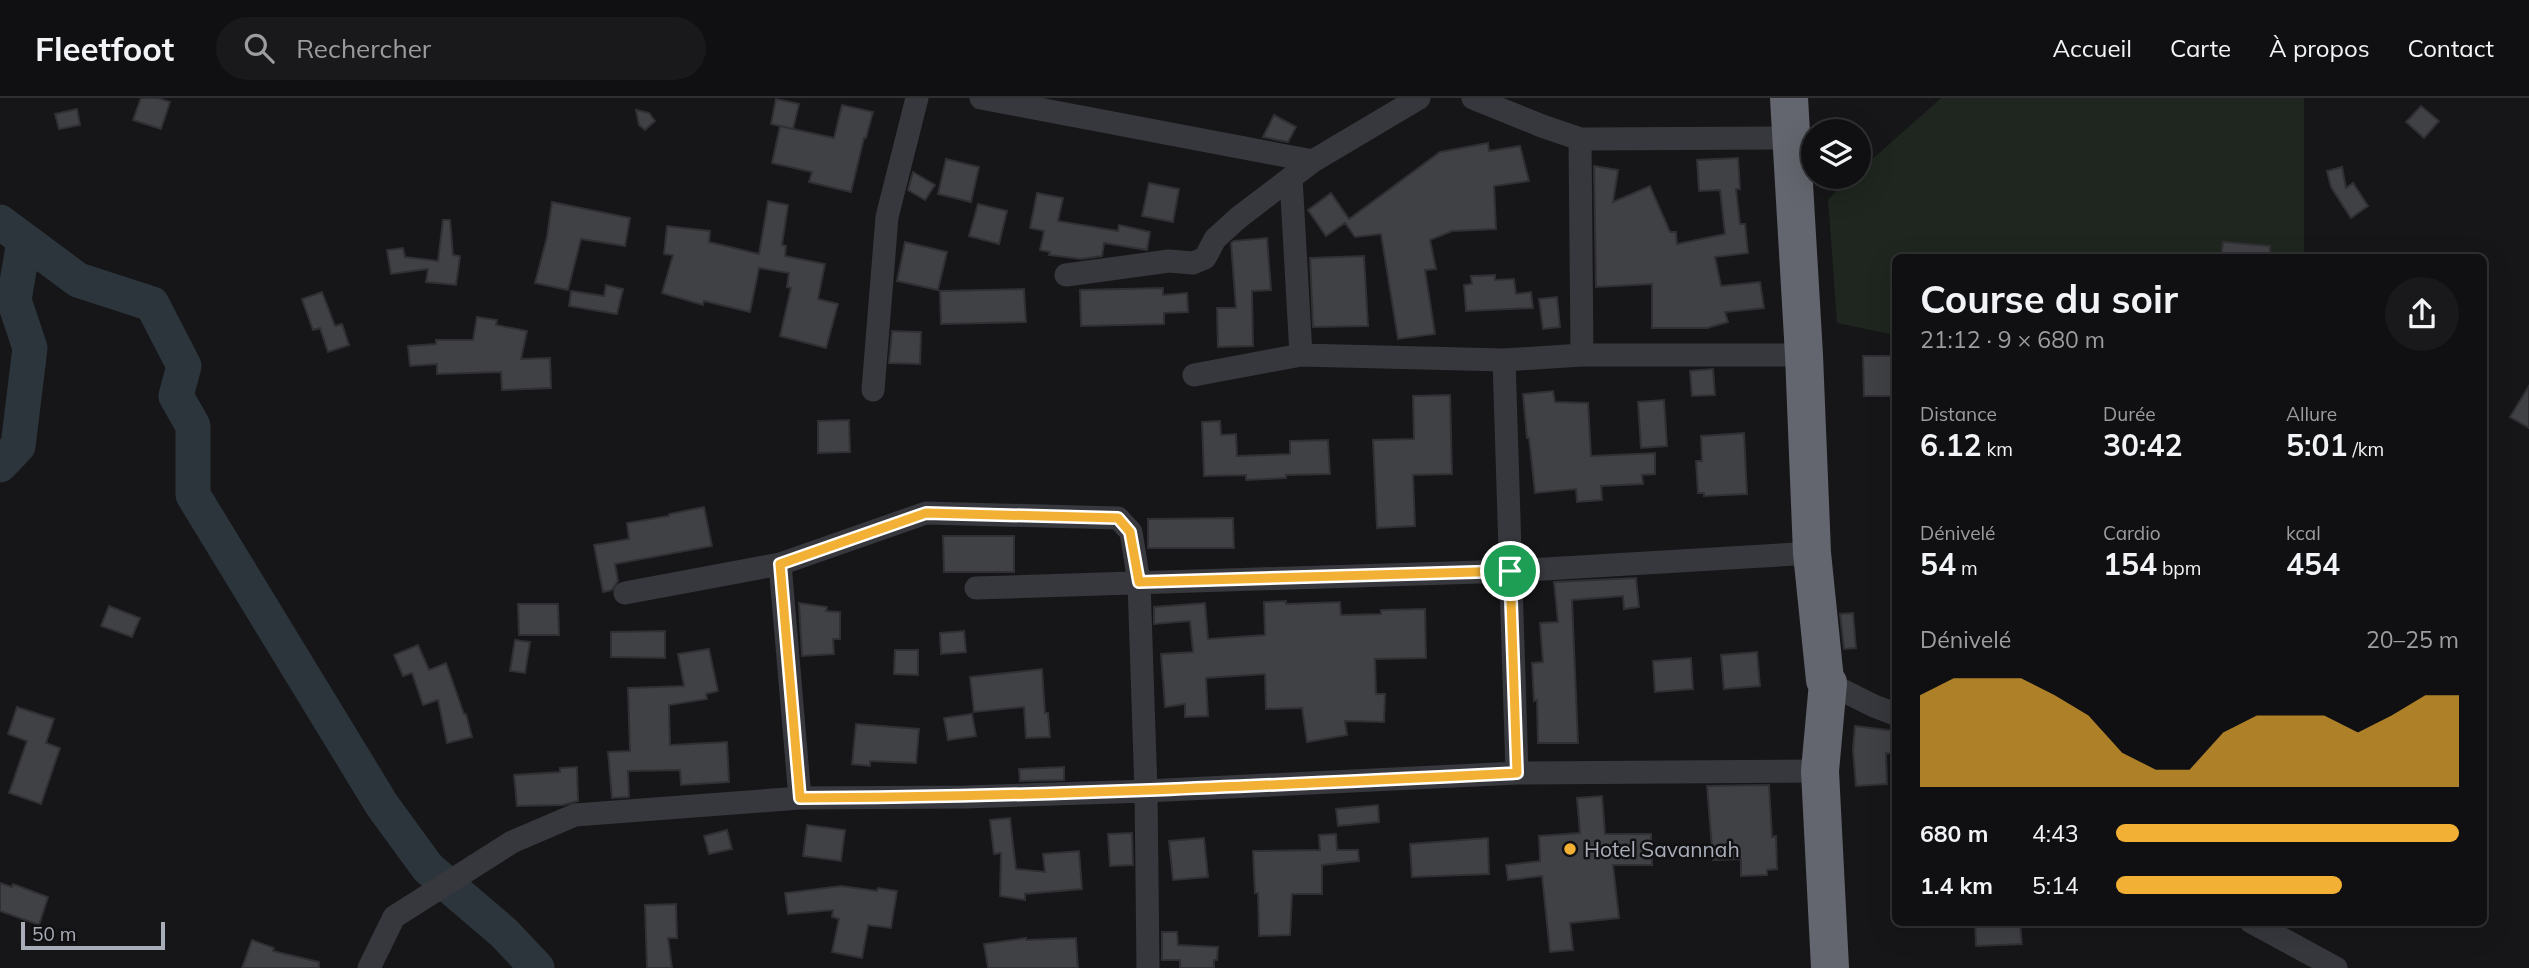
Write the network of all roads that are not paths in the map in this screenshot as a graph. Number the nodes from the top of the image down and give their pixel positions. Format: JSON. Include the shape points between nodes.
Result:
{"nodes":[{"id":1,"x":916,"y":98,"type":"edge"},
{"id":2,"x":981,"y":98,"type":"edge"},
{"id":3,"x":1419,"y":98,"type":"edge"},
{"id":4,"x":1473,"y":98,"type":"edge"},
{"id":5,"x":1789,"y":98,"type":"edge"},
{"id":6,"x":1791,"y":138,"type":"junction"},
{"id":7,"x":1580,"y":139,"type":"junction"},
{"id":8,"x":1313,"y":161,"type":"junction"},
{"id":9,"x":1291,"y":178,"type":"junction"},
{"id":10,"x":1066,"y":275,"type":"dead end"},
{"id":11,"x":1301,"y":355,"type":"junction"},
{"id":12,"x":1582,"y":355,"type":"junction"},
{"id":13,"x":1804,"y":355,"type":"junction"},
{"id":14,"x":1504,"y":360,"type":"junction"},
{"id":15,"x":1194,"y":375,"type":"dead end"},
{"id":16,"x":873,"y":390,"type":"dead end"},
{"id":17,"x":1812,"y":553,"type":"junction"},
{"id":18,"x":780,"y":564,"type":"junction"},
{"id":19,"x":1510,"y":571,"type":"junction"},
{"id":20,"x":1139,"y":582,"type":"junction"},
{"id":21,"x":976,"y":588,"type":"dead end"},
{"id":22,"x":625,"y":593,"type":"dead end"},
{"id":23,"x":1828,"y":682,"type":"junction"},
{"id":24,"x":1892,"y":713,"type":"edge"},
{"id":25,"x":1820,"y":771,"type":"junction"},
{"id":26,"x":1517,"y":773,"type":"junction"},
{"id":27,"x":1146,"y":791,"type":"junction"},
{"id":28,"x":800,"y":798,"type":"junction"},
{"id":29,"x":2258,"y":926,"type":"edge"},
{"id":30,"x":369,"y":968,"type":"edge"},
{"id":31,"x":1148,"y":968,"type":"edge"},
{"id":32,"x":1830,"y":968,"type":"edge"},
{"id":33,"x":2336,"y":968,"type":"edge"}],
"edges":[{"from":1,"to":16,"type":"street","via":[[887,217]]},
{"from":2,"to":8,"type":"street"},
{"from":3,"to":8,"type":"street"},
{"from":4,"to":7,"type":"street"},
{"from":5,"to":6,"type":"highway"},
{"from":6,"to":7,"type":"street"},
{"from":6,"to":13,"type":"highway"},
{"from":7,"to":12,"type":"street"},
{"from":8,"to":9,"type":"street"},
{"from":9,"to":10,"type":"street","via":[[1215,239],[1205,258]]},
{"from":9,"to":11,"type":"street"},
{"from":11,"to":14,"type":"street"},
{"from":11,"to":15,"type":"street"},
{"from":12,"to":13,"type":"street"},
{"from":12,"to":14,"type":"street"},
{"from":13,"to":17,"type":"highway"},
{"from":14,"to":19,"type":"street"},
{"from":17,"to":19,"type":"street"},
{"from":17,"to":23,"type":"highway"},
{"from":18,"to":20,"type":"street","via":[[926,513],[1087,515],[1118,518],[1130,532]]},
{"from":18,"to":22,"type":"street"},
{"from":18,"to":28,"type":"street"},
{"from":19,"to":20,"type":"street"},
{"from":19,"to":26,"type":"street"},
{"from":20,"to":21,"type":"street"},
{"from":20,"to":27,"type":"street"},
{"from":23,"to":24,"type":"street"},
{"from":23,"to":25,"type":"highway"},
{"from":25,"to":26,"type":"street"},
{"from":25,"to":32,"type":"highway"},
{"from":26,"to":27,"type":"street"},
{"from":27,"to":28,"type":"street"},
{"from":27,"to":31,"type":"street"},
{"from":28,"to":30,"type":"street","via":[[575,815],[512,842],[394,917]]},
{"from":29,"to":33,"type":"street"}]}
